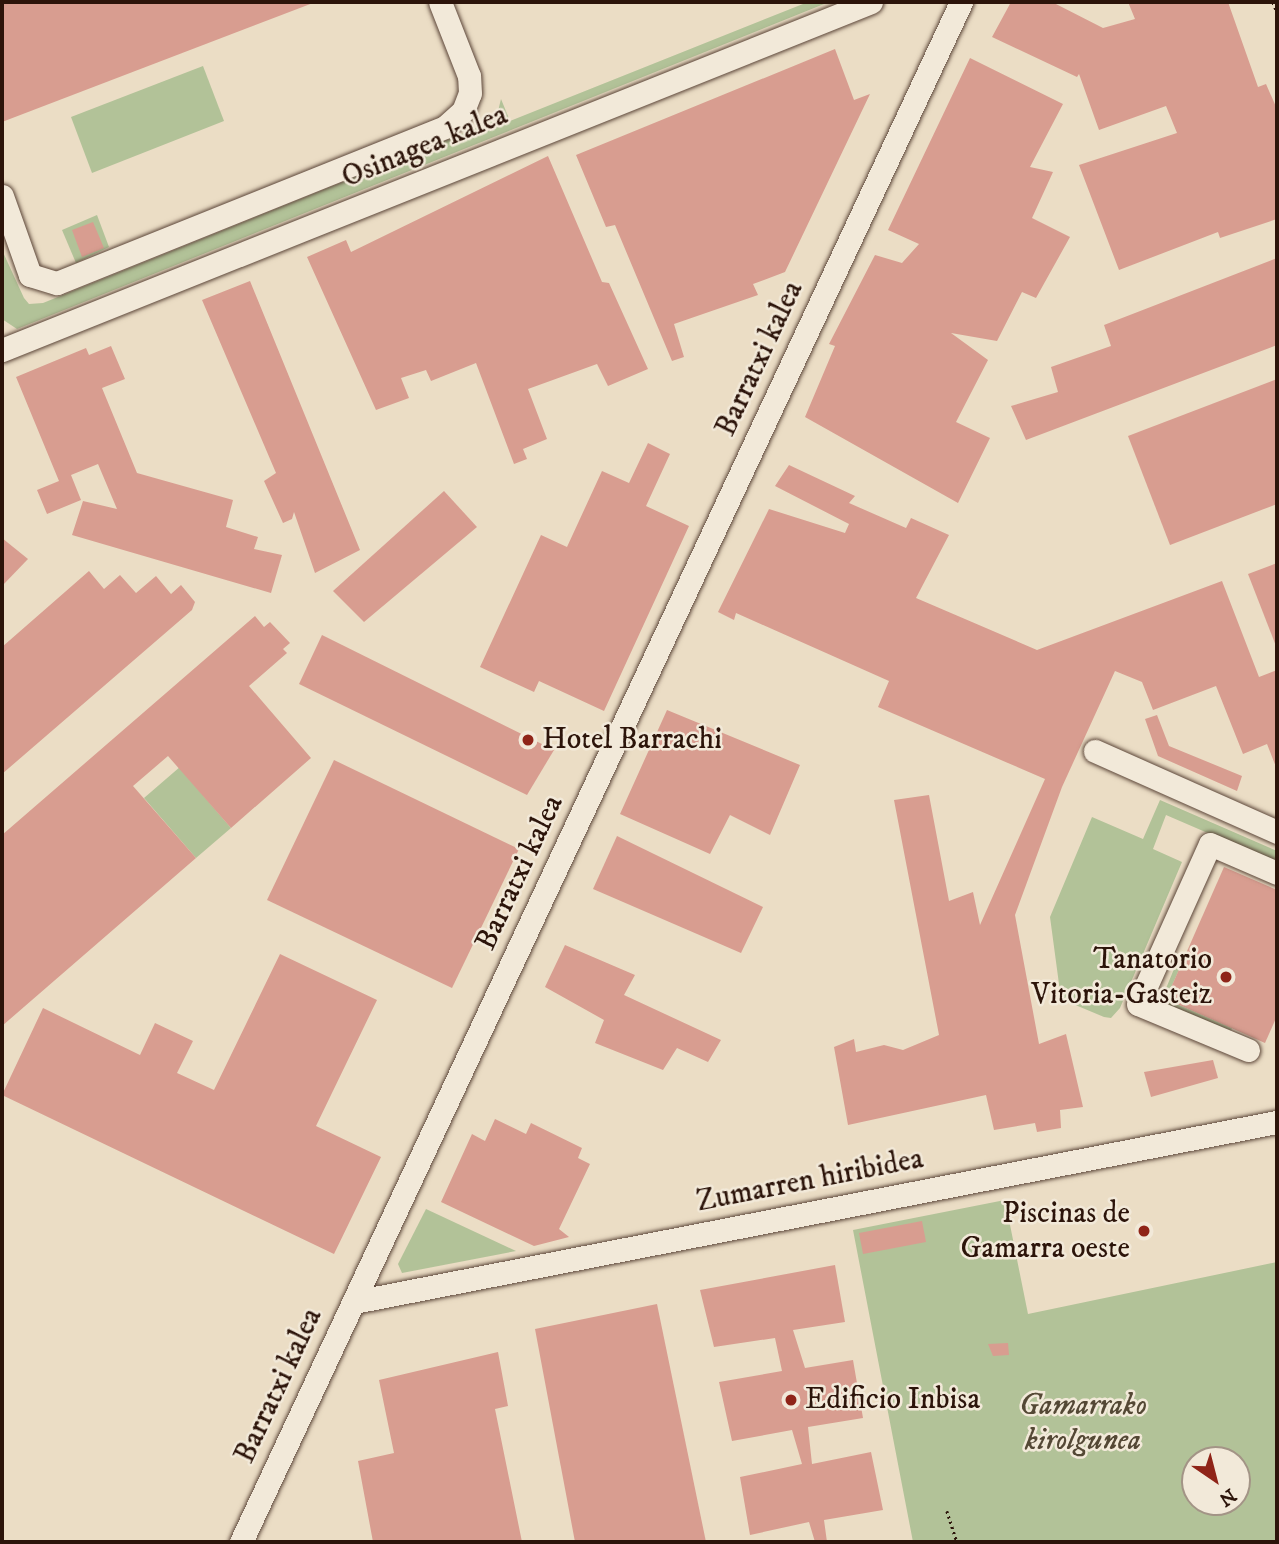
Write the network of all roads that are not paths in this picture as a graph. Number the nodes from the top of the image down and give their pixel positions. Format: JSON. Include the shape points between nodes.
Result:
{"nodes":[{"id":1,"x":440,"y":2,"type":"edge"},
{"id":2,"x":871,"y":2,"type":"edge"},
{"id":3,"x":961,"y":2,"type":"edge"},
{"id":4,"x":2,"y":196,"type":"edge"},
{"id":5,"x":2,"y":238,"type":"edge"},
{"id":6,"x":20,"y":258,"type":"junction"},
{"id":7,"x":5,"y":345,"type":"edge"},
{"id":8,"x":1095,"y":751,"type":"dead end"},
{"id":9,"x":1277,"y":832,"type":"edge"},
{"id":10,"x":1277,"y":873,"type":"edge"},
{"id":11,"x":1248,"y":1050,"type":"dead end"},
{"id":12,"x":1277,"y":1122,"type":"edge"},
{"id":13,"x":354,"y":1302,"type":"junction"},
{"id":14,"x":241,"y":1542,"type":"edge"}],
"edges":[{"from":1,"to":6,"type":"street","via":[[469,76],[470,93],[463,111],[445,127],[57,283],[30,275]]},
{"from":2,"to":7,"type":"street","name":"Osinagea kalea"},
{"from":3,"to":13,"type":"street","name":"Barratxi kalea"},
{"from":4,"to":6,"type":"street","via":[[20,241]]},
{"from":5,"to":6,"type":"street","via":[[5,247]]},
{"from":8,"to":9,"type":"street"},
{"from":10,"to":11,"type":"street","via":[[1210,844],[1138,1004]]},
{"from":12,"to":13,"type":"street","name":"Zumarren hiribidea"},
{"from":13,"to":14,"type":"street","name":"Barratxi kalea"}]}
